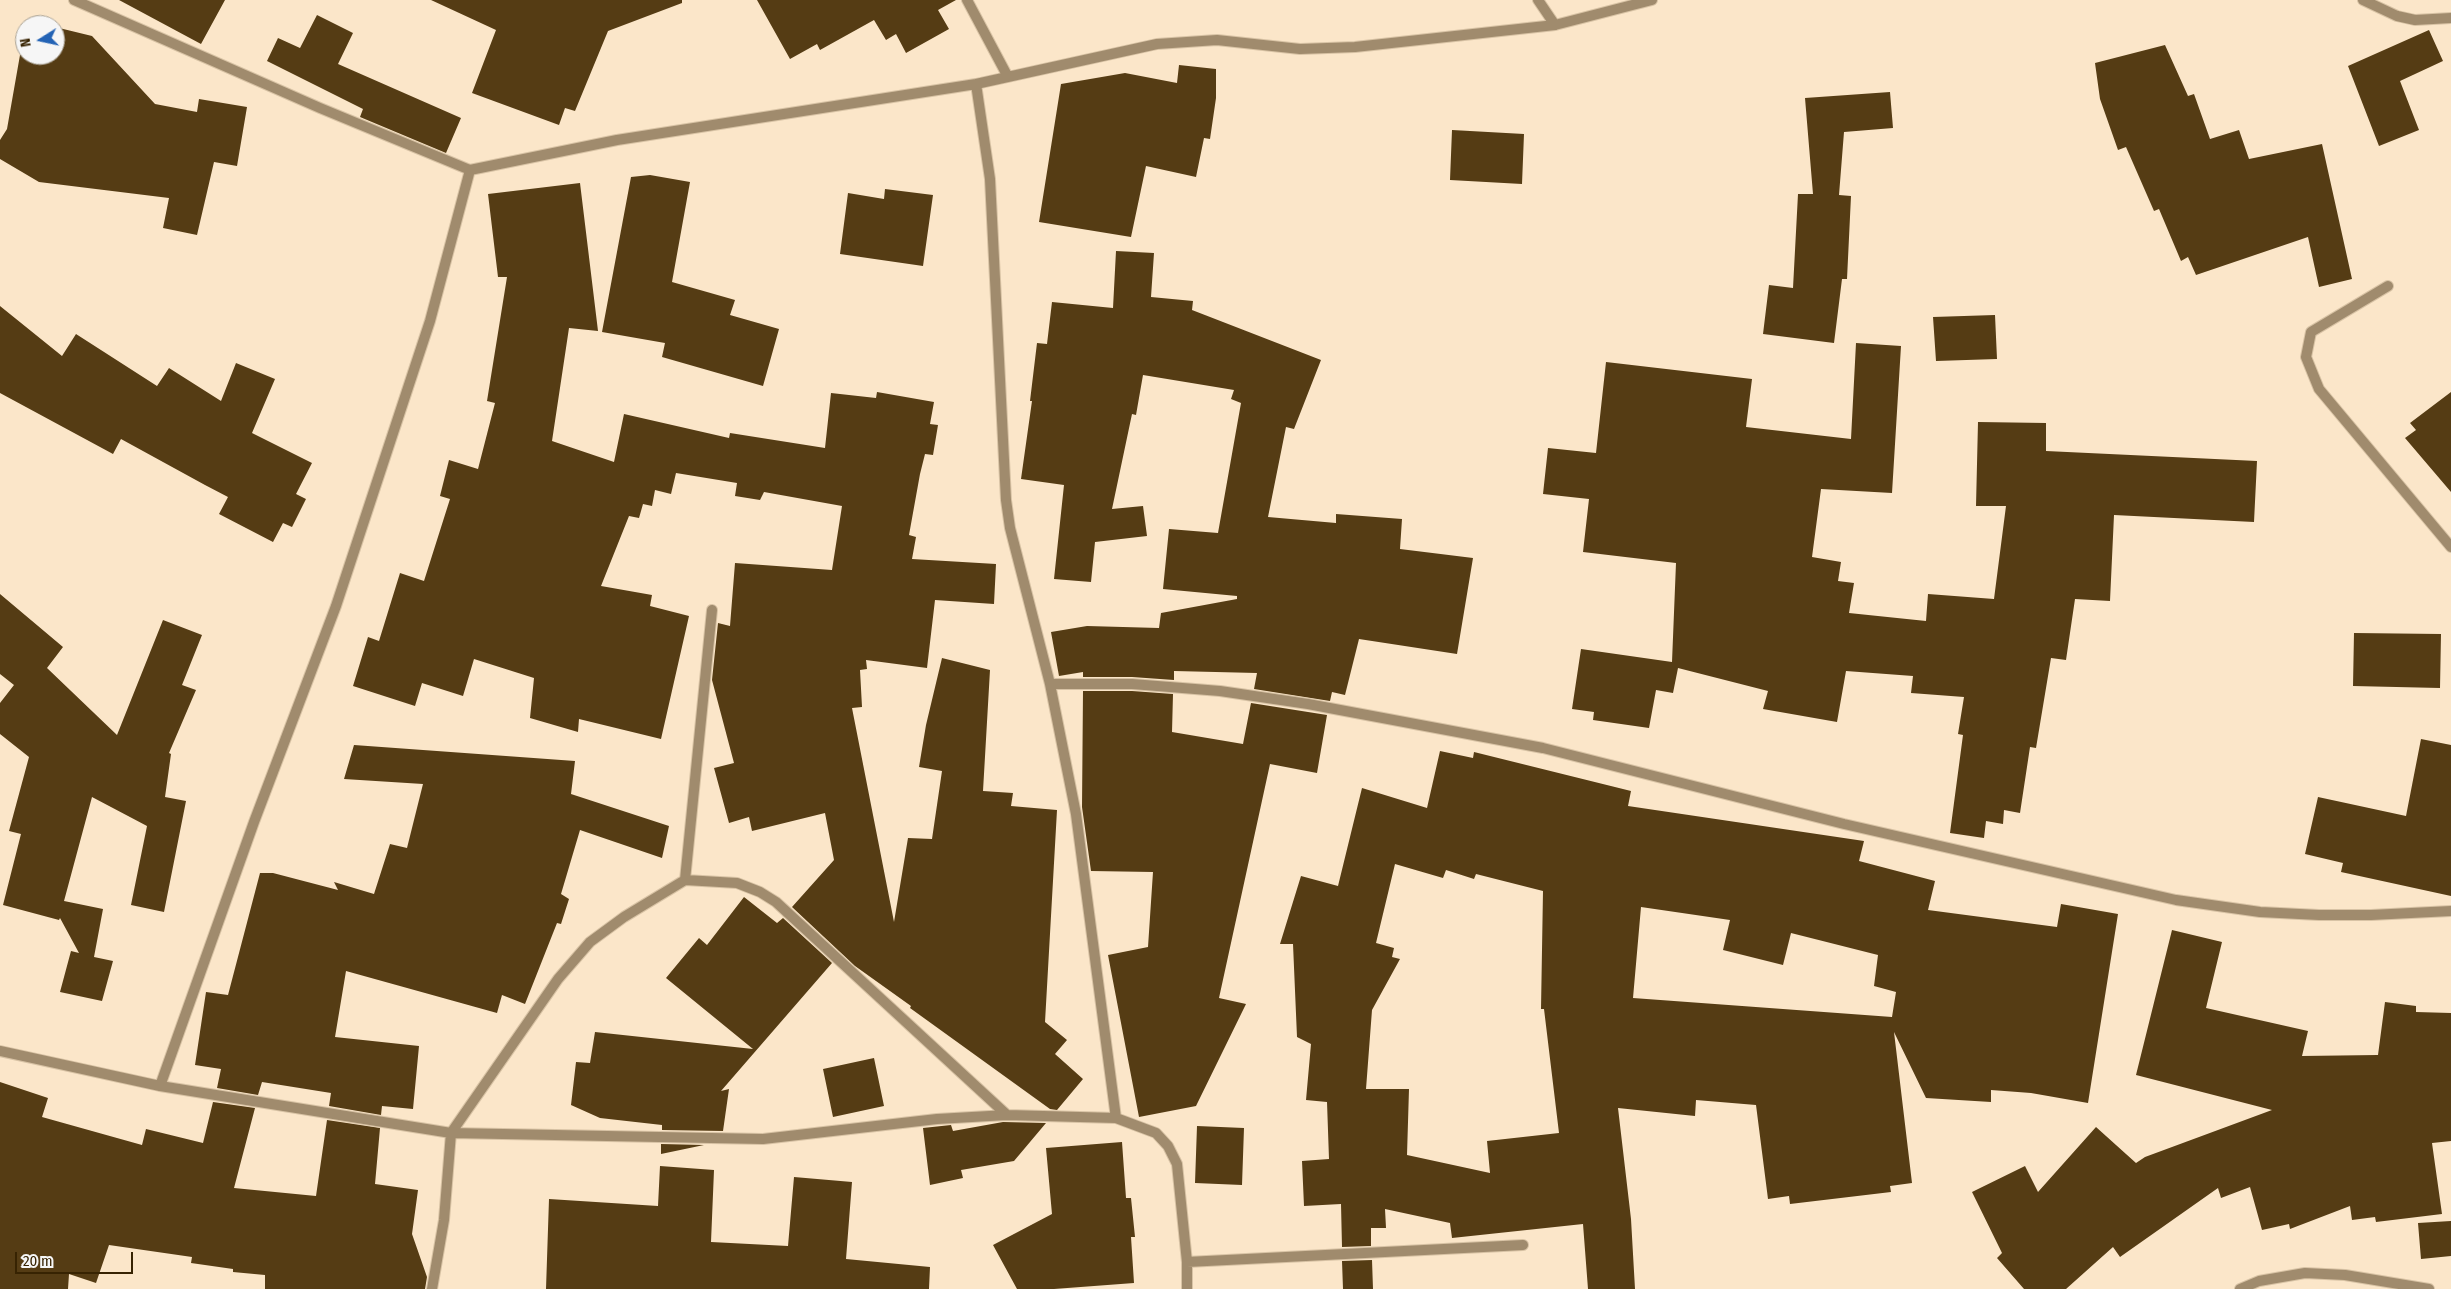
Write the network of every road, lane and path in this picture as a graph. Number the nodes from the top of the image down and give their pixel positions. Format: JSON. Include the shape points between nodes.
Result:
{"nodes":[{"id":1,"x":74,"y":0,"type":"edge"},
{"id":2,"x":967,"y":0,"type":"edge"},
{"id":3,"x":1538,"y":0,"type":"edge"},
{"id":4,"x":1652,"y":0,"type":"edge"},
{"id":5,"x":2363,"y":0,"type":"edge"},
{"id":6,"x":2451,"y":18,"type":"edge"},
{"id":7,"x":1555,"y":25,"type":"junction"},
{"id":8,"x":1008,"y":77,"type":"junction"},
{"id":9,"x":976,"y":84,"type":"junction"},
{"id":10,"x":470,"y":170,"type":"junction"},
{"id":11,"x":2388,"y":286,"type":"dead end"},
{"id":12,"x":2451,"y":547,"type":"edge"},
{"id":13,"x":712,"y":610,"type":"dead end"},
{"id":14,"x":1050,"y":684,"type":"junction"},
{"id":15,"x":685,"y":880,"type":"junction"},
{"id":16,"x":2451,"y":911,"type":"edge"},
{"id":17,"x":0,"y":1051,"type":"edge"},
{"id":18,"x":160,"y":1086,"type":"junction"},
{"id":19,"x":1007,"y":1115,"type":"junction"},
{"id":20,"x":1116,"y":1118,"type":"junction"},
{"id":21,"x":451,"y":1133,"type":"junction"},
{"id":22,"x":1523,"y":1245,"type":"dead end"},
{"id":23,"x":1188,"y":1262,"type":"junction"},
{"id":24,"x":432,"y":1289,"type":"edge"},
{"id":25,"x":1187,"y":1289,"type":"edge"},
{"id":26,"x":2240,"y":1289,"type":"edge"},
{"id":27,"x":2429,"y":1289,"type":"edge"}],
"edges":[{"from":1,"to":10,"type":"street"},
{"from":2,"to":8,"type":"street"},
{"from":3,"to":7,"type":"street"},
{"from":4,"to":7,"type":"street"},
{"from":5,"to":6,"type":"street","via":[[2397,16],[2415,20]]},
{"from":7,"to":8,"type":"street","via":[[1355,47],[1300,49],[1217,40],[1157,44]]},
{"from":8,"to":9,"type":"street"},
{"from":9,"to":10,"type":"street","via":[[617,140]]},
{"from":9,"to":14,"type":"street","via":[[991,188],[1006,500],[1010,528]]},
{"from":10,"to":18,"type":"street","via":[[430,321],[339,596]]},
{"from":11,"to":12,"type":"street","via":[[2311,332],[2306,357],[2319,389]]},
{"from":13,"to":15,"type":"street"},
{"from":14,"to":16,"type":"street","via":[[1132,684],[1220,690],[1523,745],[1844,824],[2176,900],[2260,912],[2319,915],[2371,916]]},
{"from":14,"to":20,"type":"street","via":[[1076,814]]},
{"from":15,"to":19,"type":"street","via":[[737,882],[776,902]]},
{"from":15,"to":21,"type":"street","via":[[590,942],[558,979]]},
{"from":17,"to":18,"type":"street"},
{"from":18,"to":21,"type":"street"},
{"from":19,"to":20,"type":"street"},
{"from":19,"to":21,"type":"street","via":[[937,1119],[763,1139]]},
{"from":20,"to":23,"type":"street","via":[[1156,1133],[1168,1146],[1177,1164]]},
{"from":21,"to":24,"type":"street","via":[[444,1220]]},
{"from":22,"to":23,"type":"street"},
{"from":23,"to":25,"type":"street"},
{"from":26,"to":27,"type":"street","via":[[2259,1281],[2305,1272]]}]}
